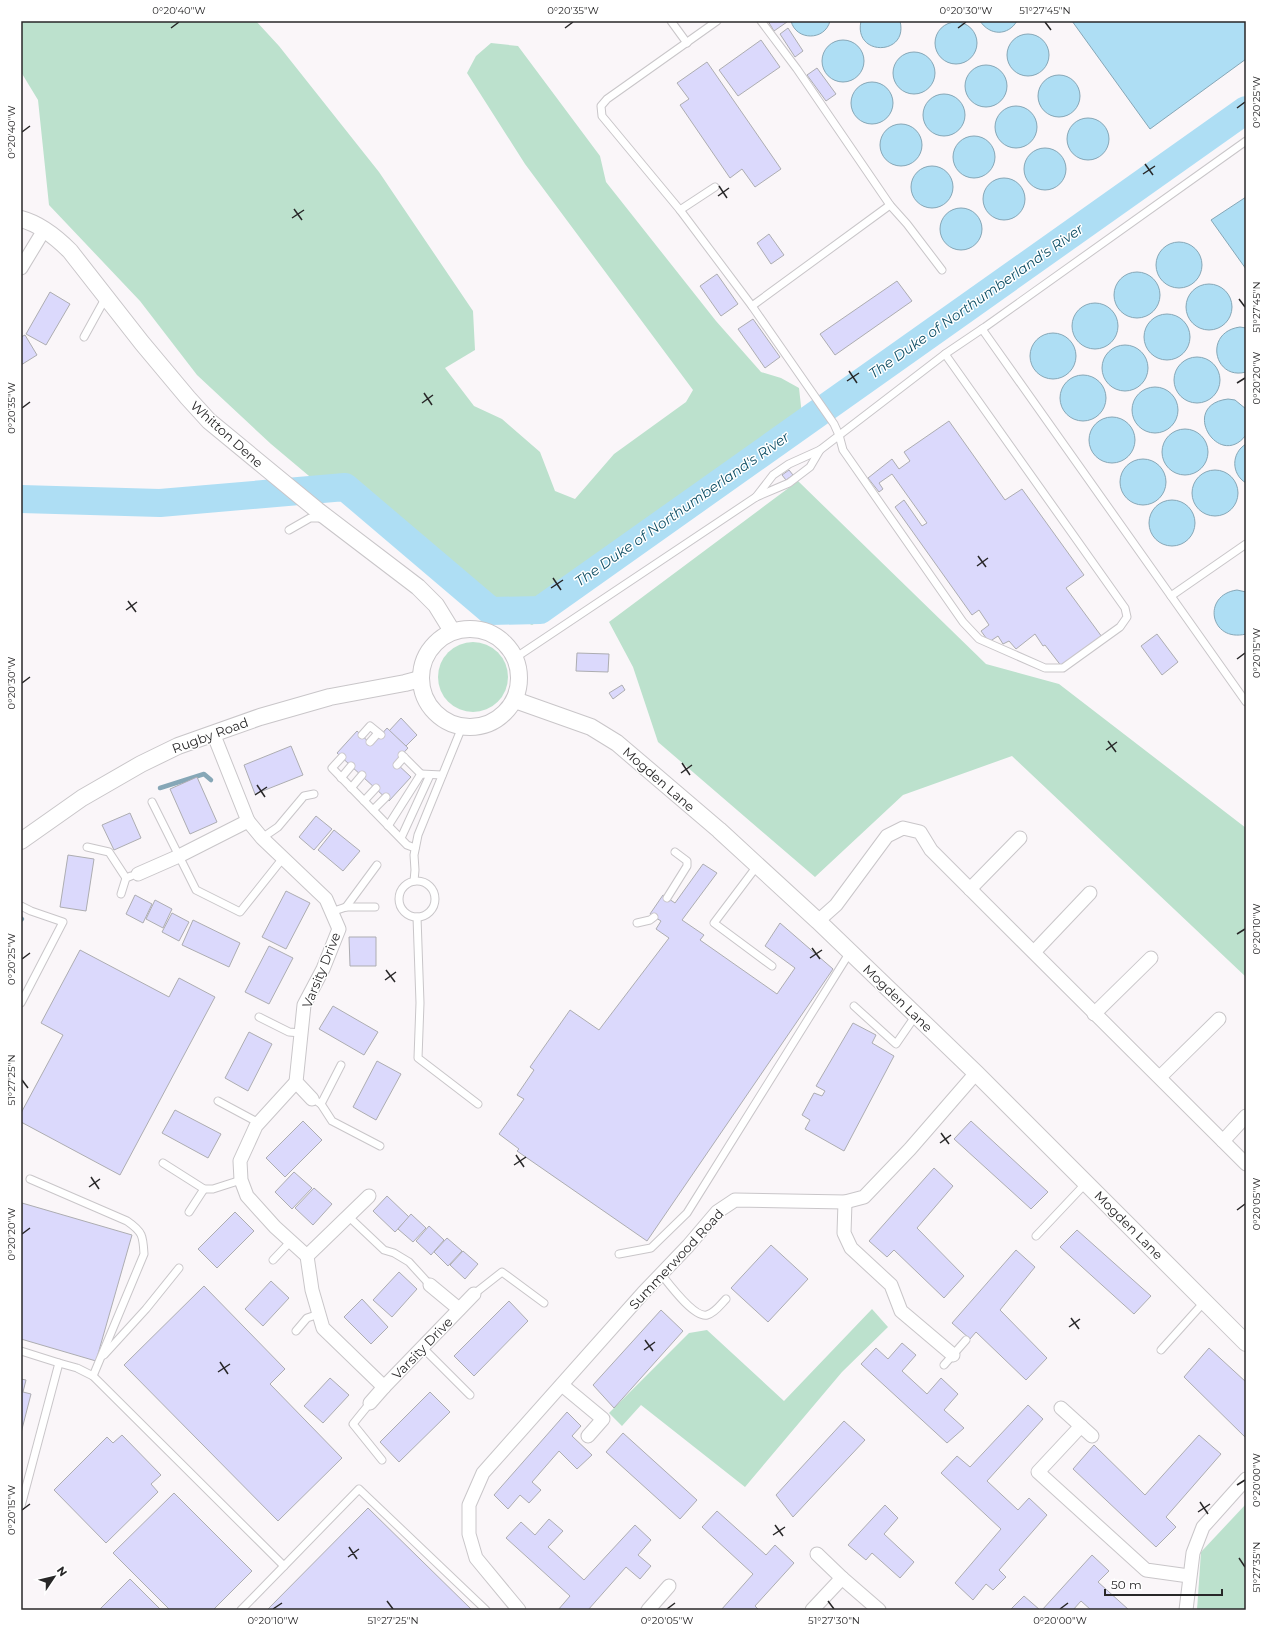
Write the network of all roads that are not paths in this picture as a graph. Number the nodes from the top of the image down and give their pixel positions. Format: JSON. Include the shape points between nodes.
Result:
{"nodes":[{"id":1,"x":671,"y":21,"type":"edge"},
{"id":2,"x":718,"y":21,"type":"edge"},
{"id":3,"x":760,"y":21,"type":"edge"},
{"id":4,"x":687,"y":43,"type":"junction"},
{"id":5,"x":1246,"y":141,"type":"edge"},
{"id":6,"x":715,"y":188,"type":"dead end"},
{"id":7,"x":890,"y":205,"type":"junction"},
{"id":8,"x":680,"y":210,"type":"junction"},
{"id":9,"x":21,"y":219,"type":"edge"},
{"id":10,"x":44,"y":230,"type":"junction"},
{"id":11,"x":21,"y":268,"type":"edge"},
{"id":12,"x":942,"y":270,"type":"dead end"},
{"id":13,"x":106,"y":298,"type":"junction"},
{"id":14,"x":752,"y":306,"type":"junction"},
{"id":15,"x":982,"y":329,"type":"junction"},
{"id":16,"x":84,"y":337,"type":"dead end"},
{"id":17,"x":945,"y":354,"type":"junction"},
{"id":18,"x":839,"y":435,"type":"junction"},
{"id":19,"x":820,"y":450,"type":"junction"},
{"id":20,"x":756,"y":497,"type":"junction"},
{"id":21,"x":322,"y":514,"type":"junction"},
{"id":22,"x":289,"y":530,"type":"dead end"},
{"id":23,"x":1246,"y":544,"type":"edge"},
{"id":24,"x":1171,"y":596,"type":"junction"},
{"id":25,"x":452,"y":631,"type":"junction"},
{"id":26,"x":516,"y":658,"type":"junction"},
{"id":27,"x":420,"y":679,"type":"junction"},
{"id":28,"x":515,"y":700,"type":"junction"},
{"id":29,"x":1246,"y":702,"type":"edge"},
{"id":30,"x":462,"y":727,"type":"junction"},
{"id":31,"x":213,"y":733,"type":"junction"},
{"id":32,"x":362,"y":735,"type":"dead end"},
{"id":33,"x":370,"y":742,"type":"dead end"},
{"id":34,"x":342,"y":757,"type":"dead end"},
{"id":35,"x":398,"y":765,"type":"dead end"},
{"id":36,"x":351,"y":766,"type":"dead end"},
{"id":37,"x":413,"y":767,"type":"junction"},
{"id":38,"x":408,"y":773,"type":"dead end"},
{"id":39,"x":421,"y":774,"type":"junction"},
{"id":40,"x":362,"y":775,"type":"dead end"},
{"id":41,"x":430,"y":775,"type":"junction"},
{"id":42,"x":442,"y":775,"type":"junction"},
{"id":43,"x":341,"y":778,"type":"junction"},
{"id":44,"x":351,"y":788,"type":"junction"},
{"id":45,"x":376,"y":788,"type":"dead end"},
{"id":46,"x":314,"y":794,"type":"dead end"},
{"id":47,"x":386,"y":797,"type":"dead end"},
{"id":48,"x":364,"y":801,"type":"junction"},
{"id":49,"x":152,"y":802,"type":"dead end"},
{"id":50,"x":373,"y":810,"type":"junction"},
{"id":51,"x":248,"y":821,"type":"junction"},
{"id":52,"x":388,"y":826,"type":"junction"},
{"id":53,"x":23,"y":836,"type":"edge"},
{"id":54,"x":262,"y":838,"type":"junction"},
{"id":55,"x":401,"y":838,"type":"junction"},
{"id":56,"x":1020,"y":838,"type":"dead end"},
{"id":57,"x":87,"y":847,"type":"dead end"},
{"id":58,"x":415,"y":848,"type":"junction"},
{"id":59,"x":675,"y":852,"type":"dead end"},
{"id":60,"x":179,"y":856,"type":"junction"},
{"id":61,"x":282,"y":858,"type":"junction"},
{"id":62,"x":377,"y":865,"type":"dead end"},
{"id":63,"x":757,"y":866,"type":"junction"},
{"id":64,"x":132,"y":876,"type":"junction"},
{"id":65,"x":414,"y":881,"type":"junction"},
{"id":66,"x":970,"y":889,"type":"junction"},
{"id":67,"x":1090,"y":893,"type":"dead end"},
{"id":68,"x":122,"y":894,"type":"dead end"},
{"id":69,"x":667,"y":898,"type":"dead end"},
{"id":70,"x":21,"y":906,"type":"edge"},
{"id":71,"x":375,"y":907,"type":"dead end"},
{"id":72,"x":346,"y":908,"type":"junction"},
{"id":73,"x":331,"y":912,"type":"junction"},
{"id":74,"x":654,"y":916,"type":"dead end"},
{"id":75,"x":416,"y":917,"type":"junction"},
{"id":76,"x":818,"y":921,"type":"junction"},
{"id":77,"x":638,"y":923,"type":"dead end"},
{"id":78,"x":850,"y":952,"type":"junction"},
{"id":79,"x":1034,"y":952,"type":"junction"},
{"id":80,"x":1151,"y":958,"type":"dead end"},
{"id":81,"x":772,"y":966,"type":"dead end"},
{"id":82,"x":21,"y":1003,"type":"edge"},
{"id":83,"x":854,"y":1006,"type":"dead end"},
{"id":84,"x":1094,"y":1014,"type":"junction"},
{"id":85,"x":916,"y":1015,"type":"junction"},
{"id":86,"x":259,"y":1017,"type":"dead end"},
{"id":87,"x":1219,"y":1019,"type":"dead end"},
{"id":88,"x":301,"y":1033,"type":"junction"},
{"id":89,"x":341,"y":1065,"type":"dead end"},
{"id":90,"x":976,"y":1072,"type":"junction"},
{"id":91,"x":1160,"y":1077,"type":"junction"},
{"id":92,"x":296,"y":1082,"type":"junction"},
{"id":93,"x":218,"y":1101,"type":"dead end"},
{"id":94,"x":317,"y":1102,"type":"junction"},
{"id":95,"x":478,"y":1104,"type":"dead end"},
{"id":96,"x":1246,"y":1116,"type":"edge"},
{"id":97,"x":259,"y":1123,"type":"junction"},
{"id":98,"x":1223,"y":1141,"type":"junction"},
{"id":99,"x":380,"y":1146,"type":"dead end"},
{"id":100,"x":164,"y":1163,"type":"dead end"},
{"id":101,"x":1246,"y":1164,"type":"edge"},
{"id":102,"x":30,"y":1179,"type":"dead end"},
{"id":103,"x":241,"y":1180,"type":"junction"},
{"id":104,"x":1086,"y":1183,"type":"junction"},
{"id":105,"x":204,"y":1189,"type":"junction"},
{"id":106,"x":368,"y":1196,"type":"dead end"},
{"id":107,"x":845,"y":1202,"type":"junction"},
{"id":108,"x":189,"y":1212,"type":"dead end"},
{"id":109,"x":348,"y":1216,"type":"junction"},
{"id":110,"x":1036,"y":1236,"type":"dead end"},
{"id":111,"x":291,"y":1241,"type":"junction"},
{"id":112,"x":619,"y":1254,"type":"dead end"},
{"id":113,"x":307,"y":1256,"type":"junction"},
{"id":114,"x":273,"y":1260,"type":"dead end"},
{"id":115,"x":179,"y":1268,"type":"dead end"},
{"id":116,"x":661,"y":1274,"type":"junction"},
{"id":117,"x":430,"y":1285,"type":"joint"},
{"id":118,"x":474,"y":1294,"type":"joint"},
{"id":119,"x":726,"y":1299,"type":"dead end"},
{"id":120,"x":1205,"y":1301,"type":"junction"},
{"id":121,"x":544,"y":1303,"type":"dead end"},
{"id":122,"x":459,"y":1309,"type":"junction"},
{"id":123,"x":319,"y":1314,"type":"junction"},
{"id":124,"x":296,"y":1331,"type":"dead end"},
{"id":125,"x":966,"y":1340,"type":"dead end"},
{"id":126,"x":1246,"y":1343,"type":"edge"},
{"id":127,"x":423,"y":1348,"type":"junction"},
{"id":128,"x":1161,"y":1350,"type":"dead end"},
{"id":129,"x":21,"y":1351,"type":"edge"},
{"id":130,"x":100,"y":1359,"type":"junction"},
{"id":131,"x":948,"y":1360,"type":"joint"},
{"id":132,"x":59,"y":1363,"type":"junction"},
{"id":133,"x":93,"y":1376,"type":"junction"},
{"id":134,"x":562,"y":1385,"type":"junction"},
{"id":135,"x":384,"y":1387,"type":"junction"},
{"id":136,"x":470,"y":1395,"type":"dead end"},
{"id":137,"x":370,"y":1403,"type":"joint"},
{"id":138,"x":1061,"y":1408,"type":"dead end"},
{"id":139,"x":1081,"y":1426,"type":"junction"},
{"id":140,"x":588,"y":1436,"type":"dead end"},
{"id":141,"x":1092,"y":1436,"type":"dead end"},
{"id":142,"x":382,"y":1460,"type":"dead end"},
{"id":143,"x":1246,"y":1479,"type":"edge"},
{"id":144,"x":21,"y":1506,"type":"edge"},
{"id":145,"x":817,"y":1554,"type":"dead end"},
{"id":146,"x":284,"y":1566,"type":"junction"},
{"id":147,"x":1189,"y":1576,"type":"junction"},
{"id":148,"x":842,"y":1578,"type":"junction"},
{"id":149,"x":669,"y":1586,"type":"dead end"},
{"id":150,"x":241,"y":1610,"type":"edge"},
{"id":151,"x":486,"y":1610,"type":"edge"},
{"id":152,"x":519,"y":1610,"type":"edge"},
{"id":153,"x":648,"y":1610,"type":"edge"},
{"id":154,"x":812,"y":1610,"type":"edge"},
{"id":155,"x":879,"y":1610,"type":"edge"},
{"id":156,"x":1186,"y":1610,"type":"edge"}],
"edges":[{"from":1,"to":4,"type":"lane"},
{"from":2,"to":4,"type":"lane"},
{"from":3,"to":7,"type":"lane","via":[[797,69]]},
{"from":4,"to":8,"type":"lane","via":[[607,99],[601,106],[602,116]]},
{"from":5,"to":15,"type":"lane"},
{"from":6,"to":8,"type":"lane"},
{"from":7,"to":12,"type":"lane"},
{"from":7,"to":14,"type":"lane"},
{"from":8,"to":14,"type":"lane"},
{"from":9,"to":10,"type":"street","name":"Whitton Dene","via":[[32,222]]},
{"from":10,"to":11,"type":"street"},
{"from":10,"to":13,"type":"street","name":"Whitton Dene","via":[[70,251]]},
{"from":13,"to":16,"type":"lane"},
{"from":13,"to":21,"type":"street","name":"Whitton Dene","via":[[209,421]]},
{"from":14,"to":18,"type":"lane","via":[[834,424]]},
{"from":15,"to":17,"type":"lane"},
{"from":15,"to":24,"type":"lane"},
{"from":17,"to":18,"type":"lane"},
{"from":17,"to":18,"type":"lane","via":[[1125,608],[1127,616],[1120,627],[1064,668],[1045,668],[979,639],[962,622],[842,450]]},
{"from":18,"to":19,"type":"lane"},
{"from":19,"to":20,"type":"lane","via":[[789,464],[773,475]]},
{"from":19,"to":20,"type":"lane","via":[[810,467],[789,483]]},
{"from":20,"to":26,"type":"lane"},
{"from":21,"to":22,"type":"lane"},
{"from":21,"to":25,"type":"street","name":"Whitton Dene","via":[[418,587],[436,605]]},
{"from":23,"to":24,"type":"lane"},
{"from":24,"to":29,"type":"lane"},
{"from":25,"to":26,"type":"street","via":[[480,629],[493,634],[505,643]]},
{"from":25,"to":27,"type":"street","via":[[428,650],[422,664]]},
{"from":26,"to":28,"type":"street","via":[[519,686]]},
{"from":27,"to":30,"type":"street","via":[[424,696],[432,710],[446,721]]},
{"from":27,"to":31,"type":"street","name":"Rugby Road","via":[[330,697]]},
{"from":28,"to":30,"type":"street","via":[[505,713],[492,722],[478,727]]},
{"from":28,"to":63,"type":"street","name":"Mogden Lane","via":[[591,728],[617,744]]},
{"from":30,"to":42,"type":"lane"},
{"from":31,"to":51,"type":"street","name":"Varsity Drive"},
{"from":31,"to":53,"type":"street","name":"Rugby Road","via":[[141,764]]},
{"from":32,"to":33,"type":"lane","via":[[370,726],[379,734]]},
{"from":34,"to":43,"type":"lane","via":[[332,768]]},
{"from":35,"to":37,"type":"lane","via":[[403,756]]},
{"from":36,"to":43,"type":"lane"},
{"from":37,"to":38,"type":"lane"},
{"from":37,"to":39,"type":"lane"},
{"from":39,"to":41,"type":"lane"},
{"from":39,"to":52,"type":"lane"},
{"from":40,"to":44,"type":"lane"},
{"from":41,"to":42,"type":"lane"},
{"from":41,"to":55,"type":"lane"},
{"from":42,"to":58,"type":"lane"},
{"from":43,"to":44,"type":"lane"},
{"from":44,"to":48,"type":"lane"},
{"from":45,"to":48,"type":"lane"},
{"from":46,"to":54,"type":"lane","via":[[304,796],[278,827]]},
{"from":47,"to":50,"type":"lane"},
{"from":48,"to":50,"type":"lane"},
{"from":49,"to":60,"type":"lane"},
{"from":50,"to":52,"type":"lane"},
{"from":51,"to":54,"type":"street","name":"Varsity Drive"},
{"from":51,"to":60,"type":"street"},
{"from":52,"to":55,"type":"lane"},
{"from":54,"to":61,"type":"street","name":"Varsity Drive"},
{"from":55,"to":58,"type":"lane"},
{"from":56,"to":66,"type":"street"},
{"from":57,"to":64,"type":"lane","via":[[108,852]]},
{"from":58,"to":65,"type":"lane"},
{"from":59,"to":69,"type":"lane","via":[[687,861],[687,866]]},
{"from":60,"to":61,"type":"lane","via":[[196,890],[240,912]]},
{"from":60,"to":64,"type":"street"},
{"from":61,"to":73,"type":"street","name":"Varsity Drive","via":[[326,899]]},
{"from":62,"to":72,"type":"lane"},
{"from":63,"to":76,"type":"street","name":"Mogden Lane"},
{"from":63,"to":81,"type":"lane","via":[[714,923]]},
{"from":64,"to":68,"type":"lane"},
{"from":65,"to":75,"type":"lane","via":[[405,885],[400,892],[399,901],[403,910]]},
{"from":65,"to":75,"type":"lane","via":[[423,882],[431,888],[435,896],[434,904],[427,914]]},
{"from":66,"to":76,"type":"street","via":[[931,850],[920,832],[903,828],[887,836],[836,906]]},
{"from":66,"to":79,"type":"street"},
{"from":67,"to":79,"type":"street"},
{"from":70,"to":82,"type":"lane","via":[[63,922]]},
{"from":71,"to":72,"type":"lane"},
{"from":72,"to":73,"type":"lane"},
{"from":73,"to":88,"type":"street","name":"Varsity Drive","via":[[339,929],[323,969],[304,1005]]},
{"from":74,"to":77,"type":"lane","via":[[650,920]]},
{"from":75,"to":95,"type":"lane","via":[[420,1004],[418,1058]]},
{"from":76,"to":78,"type":"street","name":"Mogden Lane"},
{"from":78,"to":85,"type":"street","name":"Mogden Lane"},
{"from":78,"to":112,"type":"lane","via":[[687,1213],[651,1248]]},
{"from":79,"to":84,"type":"street"},
{"from":80,"to":84,"type":"street"},
{"from":83,"to":85,"type":"lane","via":[[896,1044]]},
{"from":84,"to":91,"type":"street"},
{"from":85,"to":90,"type":"street","name":"Mogden Lane"},
{"from":86,"to":88,"type":"lane","via":[[289,1032]]},
{"from":87,"to":91,"type":"street"},
{"from":88,"to":92,"type":"street","name":"Varsity Drive"},
{"from":89,"to":94,"type":"lane"},
{"from":90,"to":104,"type":"street","name":"Mogden Lane"},
{"from":90,"to":107,"type":"street","name":"Summerwood Road","via":[[864,1198]]},
{"from":91,"to":98,"type":"street"},
{"from":92,"to":94,"type":"street"},
{"from":92,"to":97,"type":"street"},
{"from":93,"to":97,"type":"lane"},
{"from":94,"to":99,"type":"lane","via":[[332,1121]]},
{"from":96,"to":98,"type":"street"},
{"from":97,"to":103,"type":"street","via":[[240,1161]]},
{"from":98,"to":101,"type":"street"},
{"from":100,"to":105,"type":"lane"},
{"from":102,"to":130,"type":"lane","via":[[127,1221],[138,1229],[143,1237],[144,1254]]},
{"from":103,"to":105,"type":"lane","via":[[213,1189]]},
{"from":103,"to":111,"type":"street","via":[[247,1196]]},
{"from":104,"to":110,"type":"lane"},
{"from":104,"to":120,"type":"street","name":"Mogden Lane"},
{"from":105,"to":108,"type":"lane"},
{"from":106,"to":109,"type":"street"},
{"from":107,"to":116,"type":"street","name":"Summerwood Road","via":[[735,1200],[717,1212]]},
{"from":107,"to":131,"type":"street","via":[[844,1233],[851,1248],[891,1285],[901,1311]]},
{"from":109,"to":113,"type":"street"},
{"from":109,"to":117,"type":"lane","via":[[384,1250],[409,1262]]},
{"from":111,"to":113,"type":"street"},
{"from":111,"to":114,"type":"lane"},
{"from":113,"to":123,"type":"street","name":"Varsity Drive"},
{"from":115,"to":130,"type":"lane"},
{"from":116,"to":119,"type":"lane","via":[[698,1314],[706,1316]]},
{"from":116,"to":134,"type":"street","name":"Summerwood Road"},
{"from":117,"to":122,"type":"street","name":"Varsity Drive"},
{"from":118,"to":121,"type":"lane","via":[[502,1272]]},
{"from":118,"to":122,"type":"street","name":"Varsity Drive"},
{"from":120,"to":126,"type":"street","name":"Mogden Lane"},
{"from":120,"to":128,"type":"lane"},
{"from":122,"to":127,"type":"street","name":"Varsity Drive"},
{"from":123,"to":124,"type":"lane","via":[[307,1318]]},
{"from":123,"to":135,"type":"street","name":"Varsity Drive","via":[[322,1328]]},
{"from":125,"to":131,"type":"lane"},
{"from":127,"to":135,"type":"street","name":"Varsity Drive"},
{"from":127,"to":136,"type":"lane"},
{"from":129,"to":132,"type":"lane"},
{"from":130,"to":133,"type":"lane"},
{"from":132,"to":133,"type":"lane"},
{"from":132,"to":144,"type":"lane"},
{"from":133,"to":146,"type":"lane"},
{"from":134,"to":140,"type":"street","via":[[603,1419]]},
{"from":134,"to":152,"type":"street","name":"Summerwood Road","via":[[484,1473],[469,1505],[469,1534],[476,1558]]},
{"from":135,"to":137,"type":"street","name":"Varsity Drive"},
{"from":137,"to":142,"type":"lane","via":[[353,1424]]},
{"from":138,"to":139,"type":"street"},
{"from":139,"to":141,"type":"street"},
{"from":139,"to":147,"type":"street","via":[[1038,1472],[1146,1570]]},
{"from":143,"to":147,"type":"street","via":[[1203,1527],[1193,1553]]},
{"from":145,"to":148,"type":"street"},
{"from":146,"to":150,"type":"lane"},
{"from":146,"to":151,"type":"lane","via":[[359,1489]]},
{"from":147,"to":156,"type":"street"},
{"from":148,"to":154,"type":"street"},
{"from":148,"to":155,"type":"street"},
{"from":149,"to":153,"type":"street"}]}
